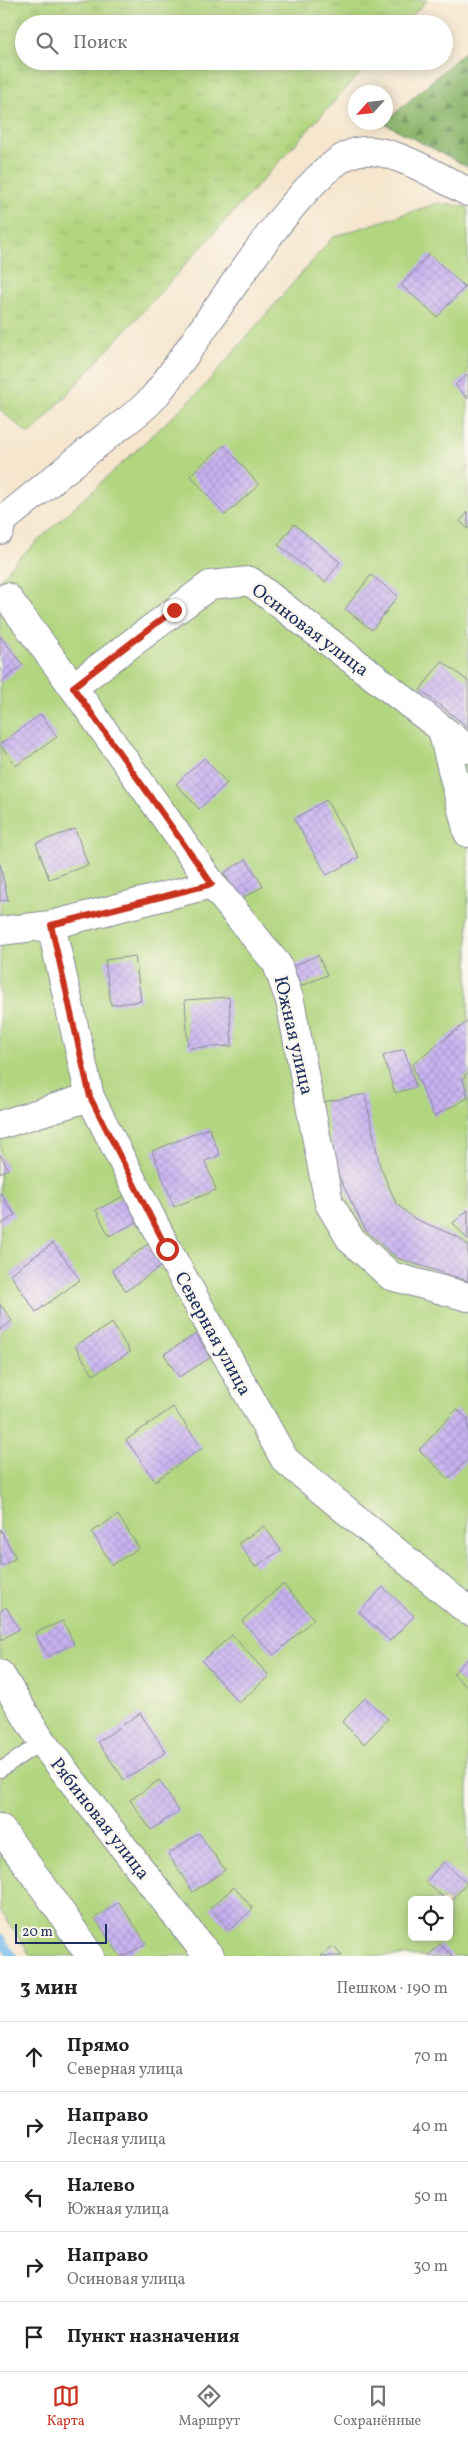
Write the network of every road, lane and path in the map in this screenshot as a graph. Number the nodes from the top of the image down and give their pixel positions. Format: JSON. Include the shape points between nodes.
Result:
{"nodes":[{"id":1,"x":468,"y":192,"type":"edge"},
{"id":2,"x":0,"y":530,"type":"edge"},
{"id":3,"x":2,"y":595,"type":"edge"},
{"id":4,"x":73,"y":687,"type":"junction"},
{"id":5,"x":442,"y":730,"type":"junction"},
{"id":6,"x":468,"y":749,"type":"edge"},
{"id":7,"x":468,"y":833,"type":"edge"},
{"id":8,"x":212,"y":884,"type":"junction"},
{"id":9,"x":51,"y":925,"type":"junction"},
{"id":10,"x":0,"y":931,"type":"edge"},
{"id":11,"x":90,"y":1097,"type":"junction"},
{"id":12,"x":0,"y":1125,"type":"edge"},
{"id":13,"x":468,"y":1297,"type":"edge"},
{"id":14,"x":468,"y":1611,"type":"edge"},
{"id":15,"x":0,"y":1674,"type":"edge"},
{"id":16,"x":42,"y":1742,"type":"junction"},
{"id":17,"x":0,"y":1770,"type":"edge"},
{"id":18,"x":0,"y":1828,"type":"edge"},
{"id":19,"x":90,"y":1956,"type":"edge"},
{"id":20,"x":210,"y":1956,"type":"edge"}],
"edges":[{"from":1,"to":2,"type":"street","via":[[406,159],[357,152],[338,161],[319,177],[265,240],[152,400],[2,522]]},
{"from":3,"to":4,"type":"street","name":"Южная улица"},
{"from":4,"to":5,"type":"street","name":"Осиновая улица","via":[[210,585],[250,581]]},
{"from":4,"to":8,"type":"street","name":"Южная улица"},
{"from":5,"to":6,"type":"street","name":"Осиновая улица"},
{"from":5,"to":7,"type":"street"},
{"from":8,"to":9,"type":"street"},
{"from":8,"to":13,"type":"street","name":"Южная улица","via":[[277,964],[290,1001],[329,1203],[352,1240],[391,1276]]},
{"from":9,"to":10,"type":"street"},
{"from":9,"to":11,"type":"street","name":"Северная улица"},
{"from":11,"to":12,"type":"street"},
{"from":11,"to":14,"type":"street","name":"Северная улица","via":[[167,1249],[285,1460]]},
{"from":15,"to":16,"type":"street","name":"Рябиновая улица"},
{"from":16,"to":17,"type":"lane"},
{"from":16,"to":20,"type":"street","name":"Рябиновая улица"},
{"from":18,"to":19,"type":"street"}]}
